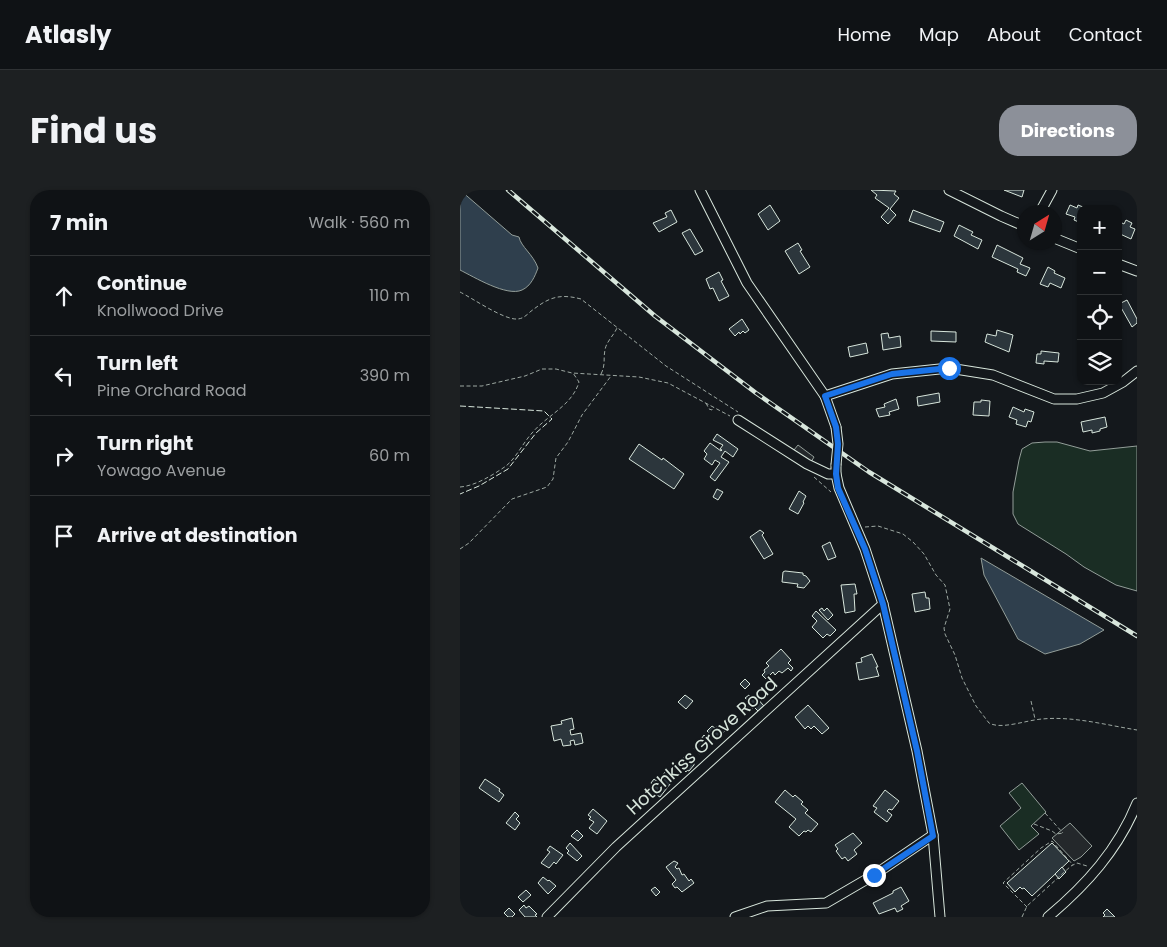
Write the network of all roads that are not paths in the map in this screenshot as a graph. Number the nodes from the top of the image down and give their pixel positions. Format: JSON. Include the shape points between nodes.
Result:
{"nodes":[{"id":1,"x":700,"y":190,"type":"edge"},
{"id":2,"x":949,"y":190,"type":"edge"},
{"id":3,"x":1052,"y":190,"type":"edge"},
{"id":4,"x":1044,"y":205,"type":"edge"},
{"id":5,"x":1017,"y":223,"type":"edge"},
{"id":6,"x":1062,"y":241,"type":"edge"},
{"id":7,"x":1077,"y":247,"type":"edge"},
{"id":8,"x":1122,"y":265,"type":"edge"},
{"id":9,"x":1137,"y":271,"type":"edge"},
{"id":10,"x":1137,"y":371,"type":"edge"},
{"id":11,"x":825,"y":396,"type":"junction"},
{"id":12,"x":738,"y":416,"type":"road end"},
{"id":13,"x":836,"y":470,"type":"junction"},
{"id":14,"x":883,"y":604,"type":"junction"},
{"id":15,"x":1137,"y":803,"type":"edge"},
{"id":16,"x":933,"y":836,"type":"junction"},
{"id":17,"x":547,"y":917,"type":"edge"},
{"id":18,"x":735,"y":917,"type":"edge"},
{"id":19,"x":940,"y":917,"type":"edge"},
{"id":20,"x":1048,"y":917,"type":"edge"}],
"edges":[{"from":1,"to":11,"type":"street","via":[[747,283]]},
{"from":2,"to":5,"type":"street"},
{"from":3,"to":4,"type":"street"},
{"from":6,"to":7,"type":"street"},
{"from":8,"to":9,"type":"street"},
{"from":10,"to":11,"type":"street","via":[[1104,393],[1077,399],[1054,399],[993,375],[949,368],[892,374]]},
{"from":11,"to":13,"type":"street","bridge":true,"via":[[836,427]]},
{"from":12,"to":13,"type":"street","via":[[813,468],[828,474]]},
{"from":13,"to":14,"type":"street","via":[[838,488],[858,530]]},
{"from":14,"to":16,"type":"street"},
{"from":14,"to":17,"type":"street","name":"Hotchkiss Grove Road","via":[[616,847]]},
{"from":15,"to":20,"type":"street","via":[[1119,839],[1098,869]]},
{"from":16,"to":18,"type":"street","via":[[826,903],[767,906]]},
{"from":16,"to":19,"type":"street"}]}
